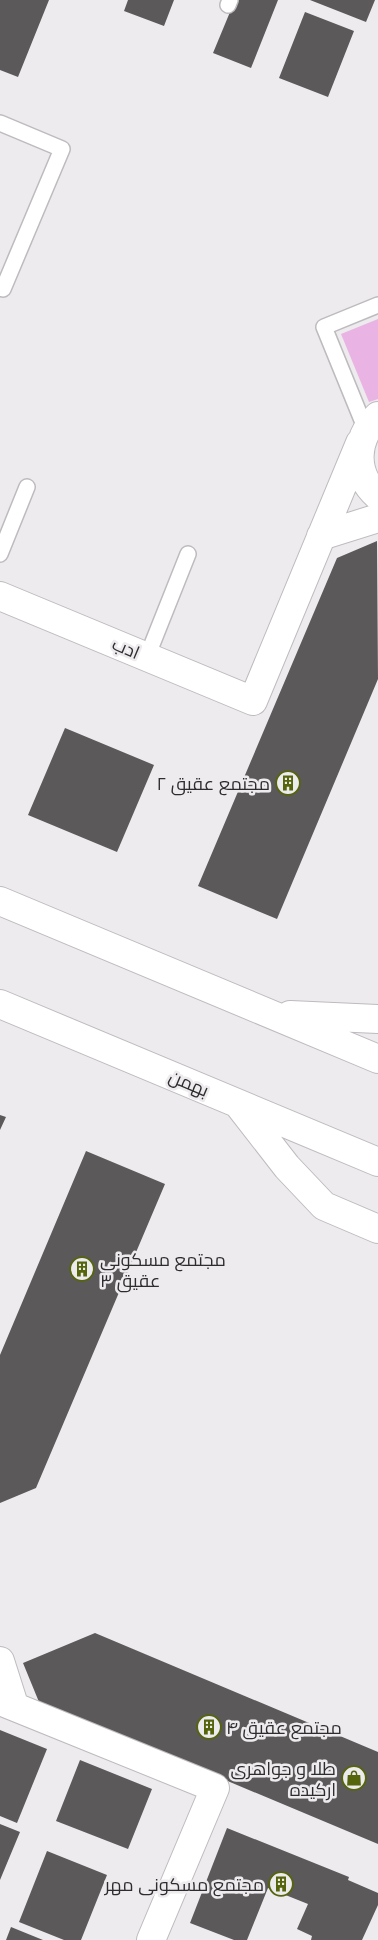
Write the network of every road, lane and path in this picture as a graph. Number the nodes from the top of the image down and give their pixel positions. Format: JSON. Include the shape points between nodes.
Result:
{"nodes":[{"id":1,"x":0,"y":123,"type":"edge"},
{"id":2,"x":0,"y":288,"type":"edge"},
{"id":3,"x":378,"y":304,"type":"edge"},
{"id":4,"x":368,"y":429,"type":"edge"},
{"id":5,"x":27,"y":487,"type":"dead end"},
{"id":6,"x":378,"y":496,"type":"edge"},
{"id":7,"x":378,"y":518,"type":"edge"},
{"id":8,"x":321,"y":536,"type":"junction"},
{"id":9,"x":0,"y":554,"type":"edge"},
{"id":10,"x":188,"y":554,"type":"dead end"},
{"id":11,"x":0,"y":596,"type":"edge"},
{"id":12,"x":147,"y":657,"type":"junction"},
{"id":13,"x":0,"y":901,"type":"edge"},
{"id":14,"x":0,"y":1004,"type":"edge"},
{"id":15,"x":274,"y":1015,"type":"junction"},
{"id":16,"x":378,"y":1019,"type":"edge"},
{"id":17,"x":378,"y":1059,"type":"edge"},
{"id":18,"x":237,"y":1103,"type":"junction"},
{"id":19,"x":378,"y":1162,"type":"edge"},
{"id":20,"x":378,"y":1229,"type":"edge"},
{"id":21,"x":0,"y":1661,"type":"edge"},
{"id":22,"x":7,"y":1703,"type":"edge"},
{"id":23,"x":151,"y":1940,"type":"edge"}],
"edges":[{"from":1,"to":2,"type":"lane","via":[[62,148],[3,289]]},
{"from":3,"to":4,"type":"lane","via":[[324,327]]},
{"from":4,"to":6,"type":"main road","via":[[359,460],[362,475]]},
{"from":4,"to":8,"type":"main road"},
{"from":5,"to":9,"type":"lane"},
{"from":7,"to":8,"type":"main road"},
{"from":8,"to":12,"type":"main road","name":"ادب","via":[[253,701]]},
{"from":10,"to":12,"type":"lane"},
{"from":11,"to":12,"type":"main road","name":"ادب"},
{"from":13,"to":15,"type":"main road"},
{"from":14,"to":18,"type":"main road","name":"بهمن"},
{"from":15,"to":16,"type":"main road"},
{"from":15,"to":17,"type":"main road"},
{"from":18,"to":19,"type":"main road","name":"بهمن"},
{"from":18,"to":20,"type":"main road","via":[[287,1167],[324,1206]]},
{"from":21,"to":22,"type":"main road"},
{"from":22,"to":23,"type":"main road","via":[[216,1788]]}]}
